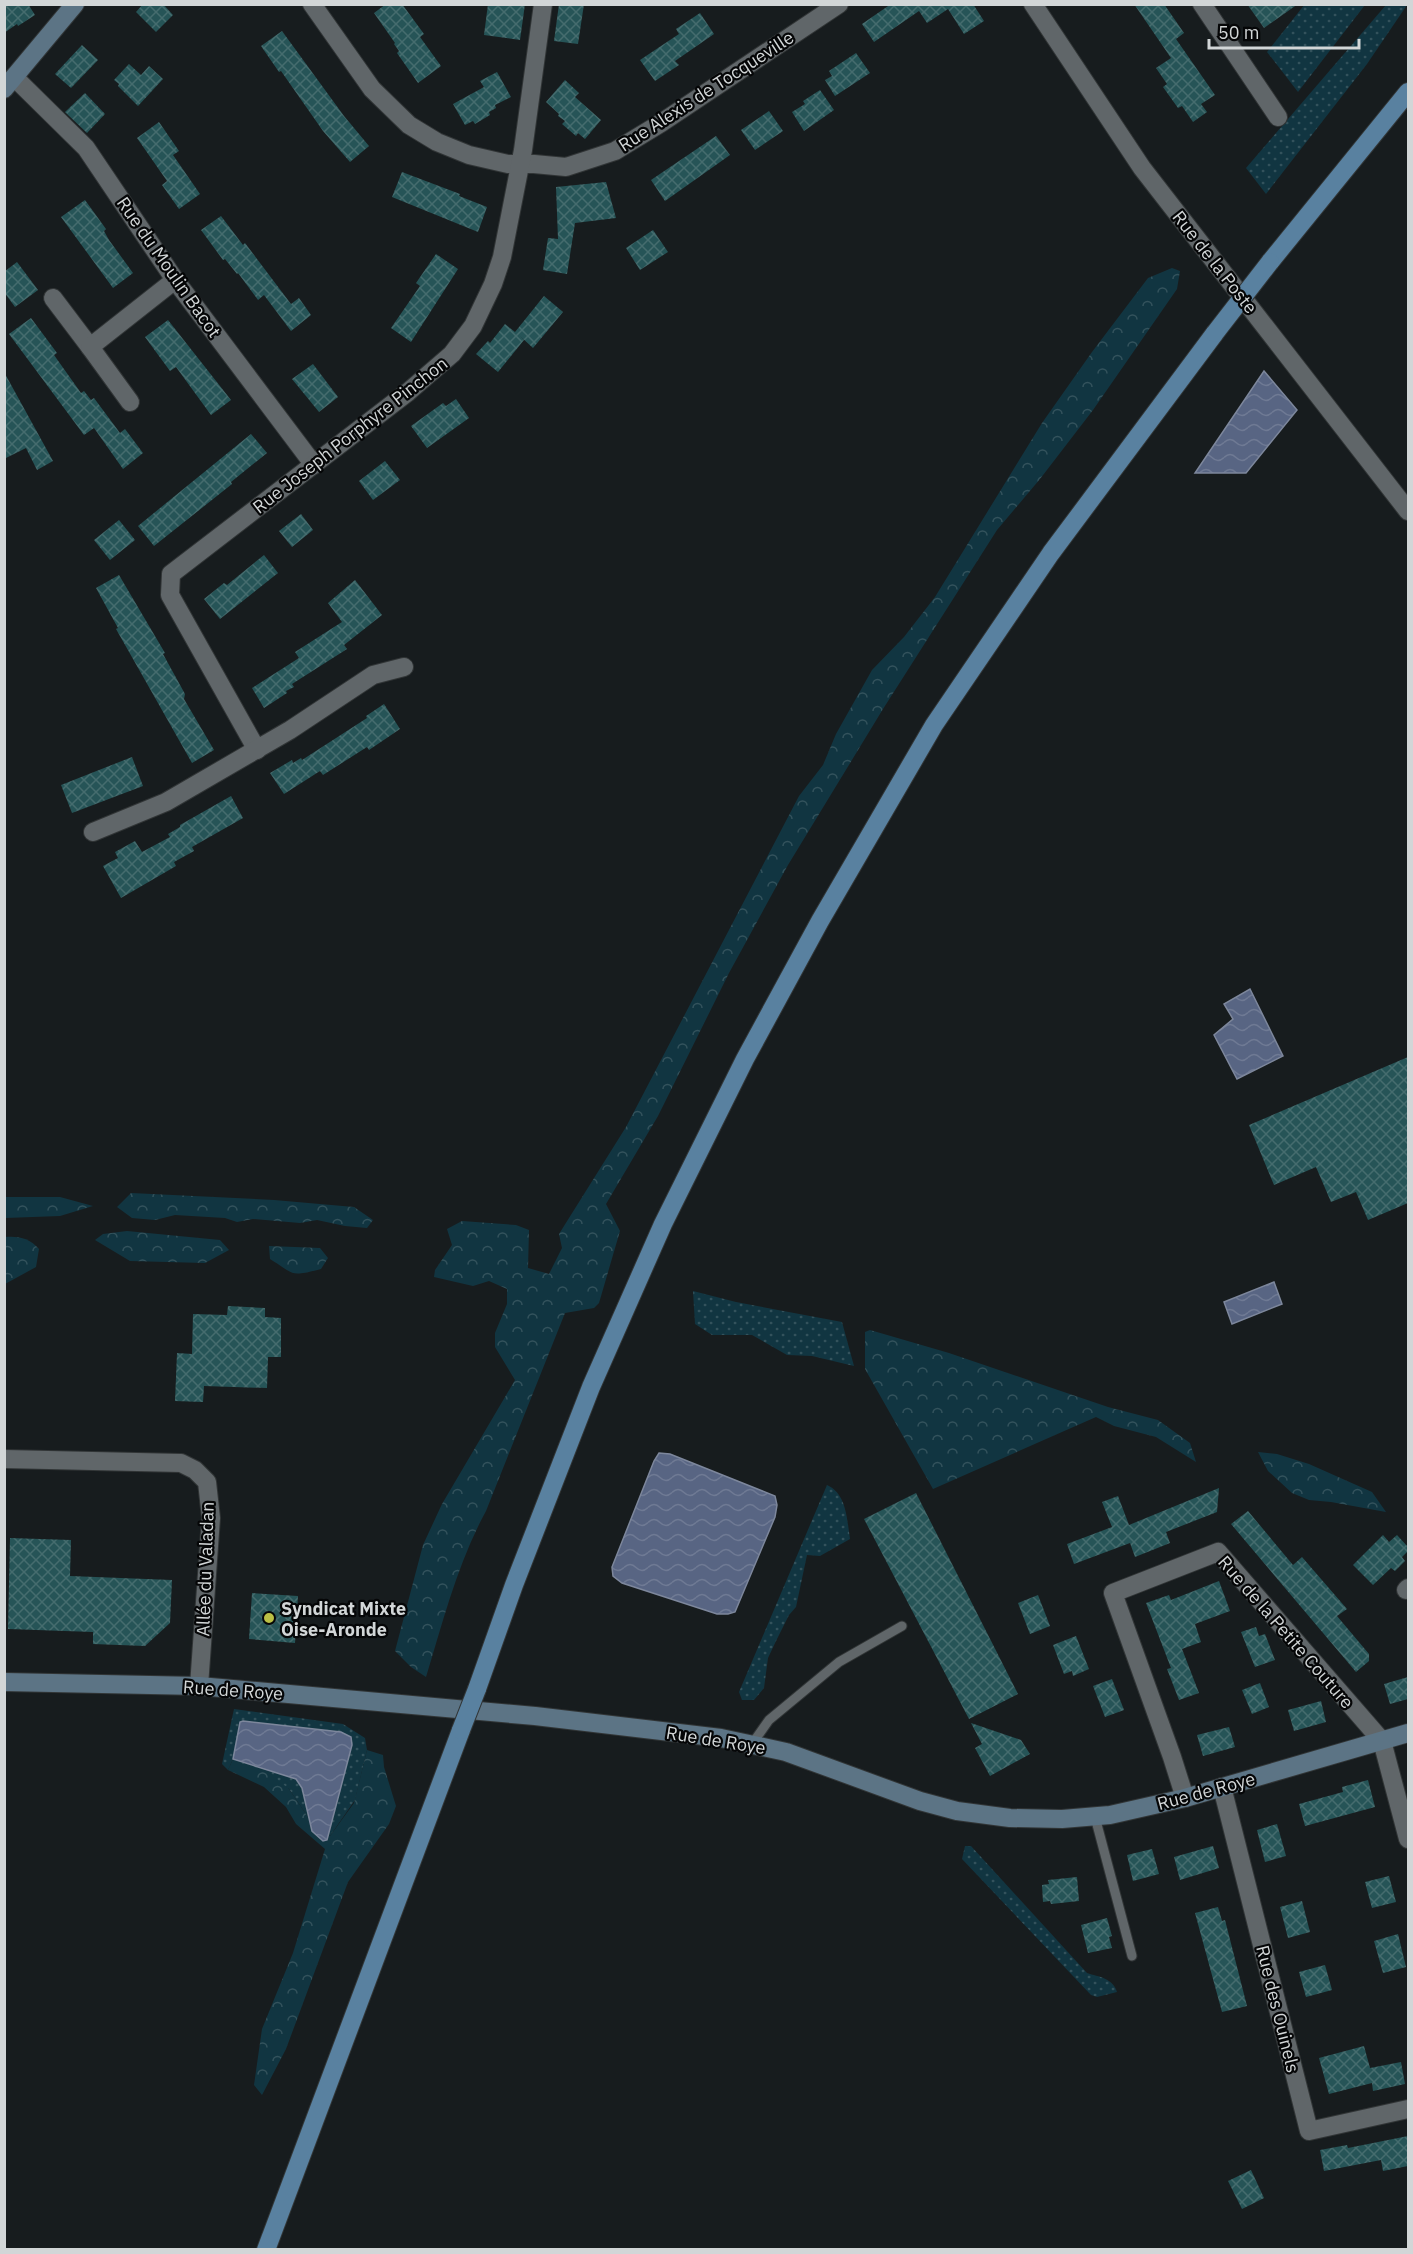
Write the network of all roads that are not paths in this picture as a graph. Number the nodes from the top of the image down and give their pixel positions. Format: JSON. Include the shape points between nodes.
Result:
{"nodes":[{"id":1,"x":75,"y":4,"type":"edge"},
{"id":2,"x":312,"y":4,"type":"edge"},
{"id":3,"x":543,"y":4,"type":"edge"},
{"id":4,"x":839,"y":4,"type":"edge"},
{"id":5,"x":1033,"y":4,"type":"edge"},
{"id":6,"x":1202,"y":4,"type":"edge"},
{"id":7,"x":10,"y":83,"type":"edge"},
{"id":8,"x":1408,"y":92,"type":"edge"},
{"id":9,"x":1278,"y":117,"type":"dead end"},
{"id":10,"x":520,"y":163,"type":"junction"},
{"id":11,"x":175,"y":280,"type":"junction"},
{"id":12,"x":53,"y":298,"type":"dead end"},
{"id":13,"x":90,"y":346,"type":"junction"},
{"id":14,"x":130,"y":402,"type":"dead end"},
{"id":15,"x":315,"y":465,"type":"junction"},
{"id":16,"x":1408,"y":511,"type":"edge"},
{"id":17,"x":404,"y":667,"type":"dead end"},
{"id":18,"x":257,"y":750,"type":"junction"},
{"id":19,"x":93,"y":832,"type":"dead end"},
{"id":20,"x":4,"y":1459,"type":"edge"},
{"id":21,"x":902,"y":1626,"type":"dead end"},
{"id":22,"x":4,"y":1682,"type":"edge"},
{"id":23,"x":199,"y":1686,"type":"junction"},
{"id":24,"x":1408,"y":1733,"type":"edge"},
{"id":25,"x":1382,"y":1741,"type":"junction"},
{"id":26,"x":752,"y":1744,"type":"junction"},
{"id":27,"x":1222,"y":1787,"type":"junction"},
{"id":28,"x":1185,"y":1798,"type":"junction"},
{"id":29,"x":1095,"y":1817,"type":"junction"},
{"id":30,"x":1408,"y":1839,"type":"edge"},
{"id":31,"x":1131,"y":1956,"type":"dead end"},
{"id":32,"x":1408,"y":2109,"type":"edge"},
{"id":33,"x":266,"y":2250,"type":"edge"}],
"edges":[{"from":1,"to":7,"type":"main road"},
{"from":2,"to":10,"type":"street","name":"Rue Alexis de Tocqueville","via":[[372,88],[409,125],[469,155]]},
{"from":3,"to":10,"type":"street","name":"Rue Joseph Porphyre Pinchon"},
{"from":4,"to":10,"type":"street","name":"Rue Alexis de Tocqueville","via":[[615,151],[566,167]]},
{"from":5,"to":16,"type":"street","name":"Rue de la Poste","via":[[1142,168]]},
{"from":6,"to":9,"type":"street"},
{"from":7,"to":11,"type":"street","name":"Rue du Moulin Bacot","via":[[86,148]]},
{"from":8,"to":33,"type":"main road","bridge":true,"via":[[1215,333],[1051,553],[934,725],[745,1059],[648,1257],[591,1387]]},
{"from":10,"to":15,"type":"street","name":"Rue Joseph Porphyre Pinchon","via":[[502,257],[473,326],[452,354]]},
{"from":11,"to":13,"type":"street"},
{"from":11,"to":15,"type":"street","name":"Rue du Moulin Bacot"},
{"from":12,"to":13,"type":"street"},
{"from":13,"to":14,"type":"street"},
{"from":15,"to":18,"type":"street","name":"Rue Joseph Porphyre Pinchon","via":[[171,574],[170,595]]},
{"from":17,"to":18,"type":"street","via":[[373,675]]},
{"from":18,"to":19,"type":"street","via":[[166,802]]},
{"from":20,"to":23,"type":"street","name":"Allée du Valadan","via":[[180,1463],[207,1482],[211,1518]]},
{"from":21,"to":26,"type":"lane","via":[[839,1662],[769,1720]]},
{"from":22,"to":23,"type":"main road","name":"Rue de Roye"},
{"from":23,"to":26,"type":"main road","name":"Rue de Roye","via":[[535,1716]]},
{"from":24,"to":25,"type":"main road","name":"Rue de Roye"},
{"from":25,"to":27,"type":"main road","name":"Rue de Roye"},
{"from":25,"to":28,"type":"street","name":"Rue de la Petite Couture","via":[[1218,1552],[1113,1593]]},
{"from":25,"to":30,"type":"street"},
{"from":26,"to":29,"type":"main road","name":"Rue de Roye","via":[[815,1761],[957,1811],[1010,1818]]},
{"from":27,"to":28,"type":"main road","name":"Rue de Roye"},
{"from":27,"to":32,"type":"street","name":"Rue des Ouinels","via":[[1309,2131]]},
{"from":28,"to":29,"type":"main road","name":"Rue de Roye"},
{"from":29,"to":31,"type":"lane"}]}
